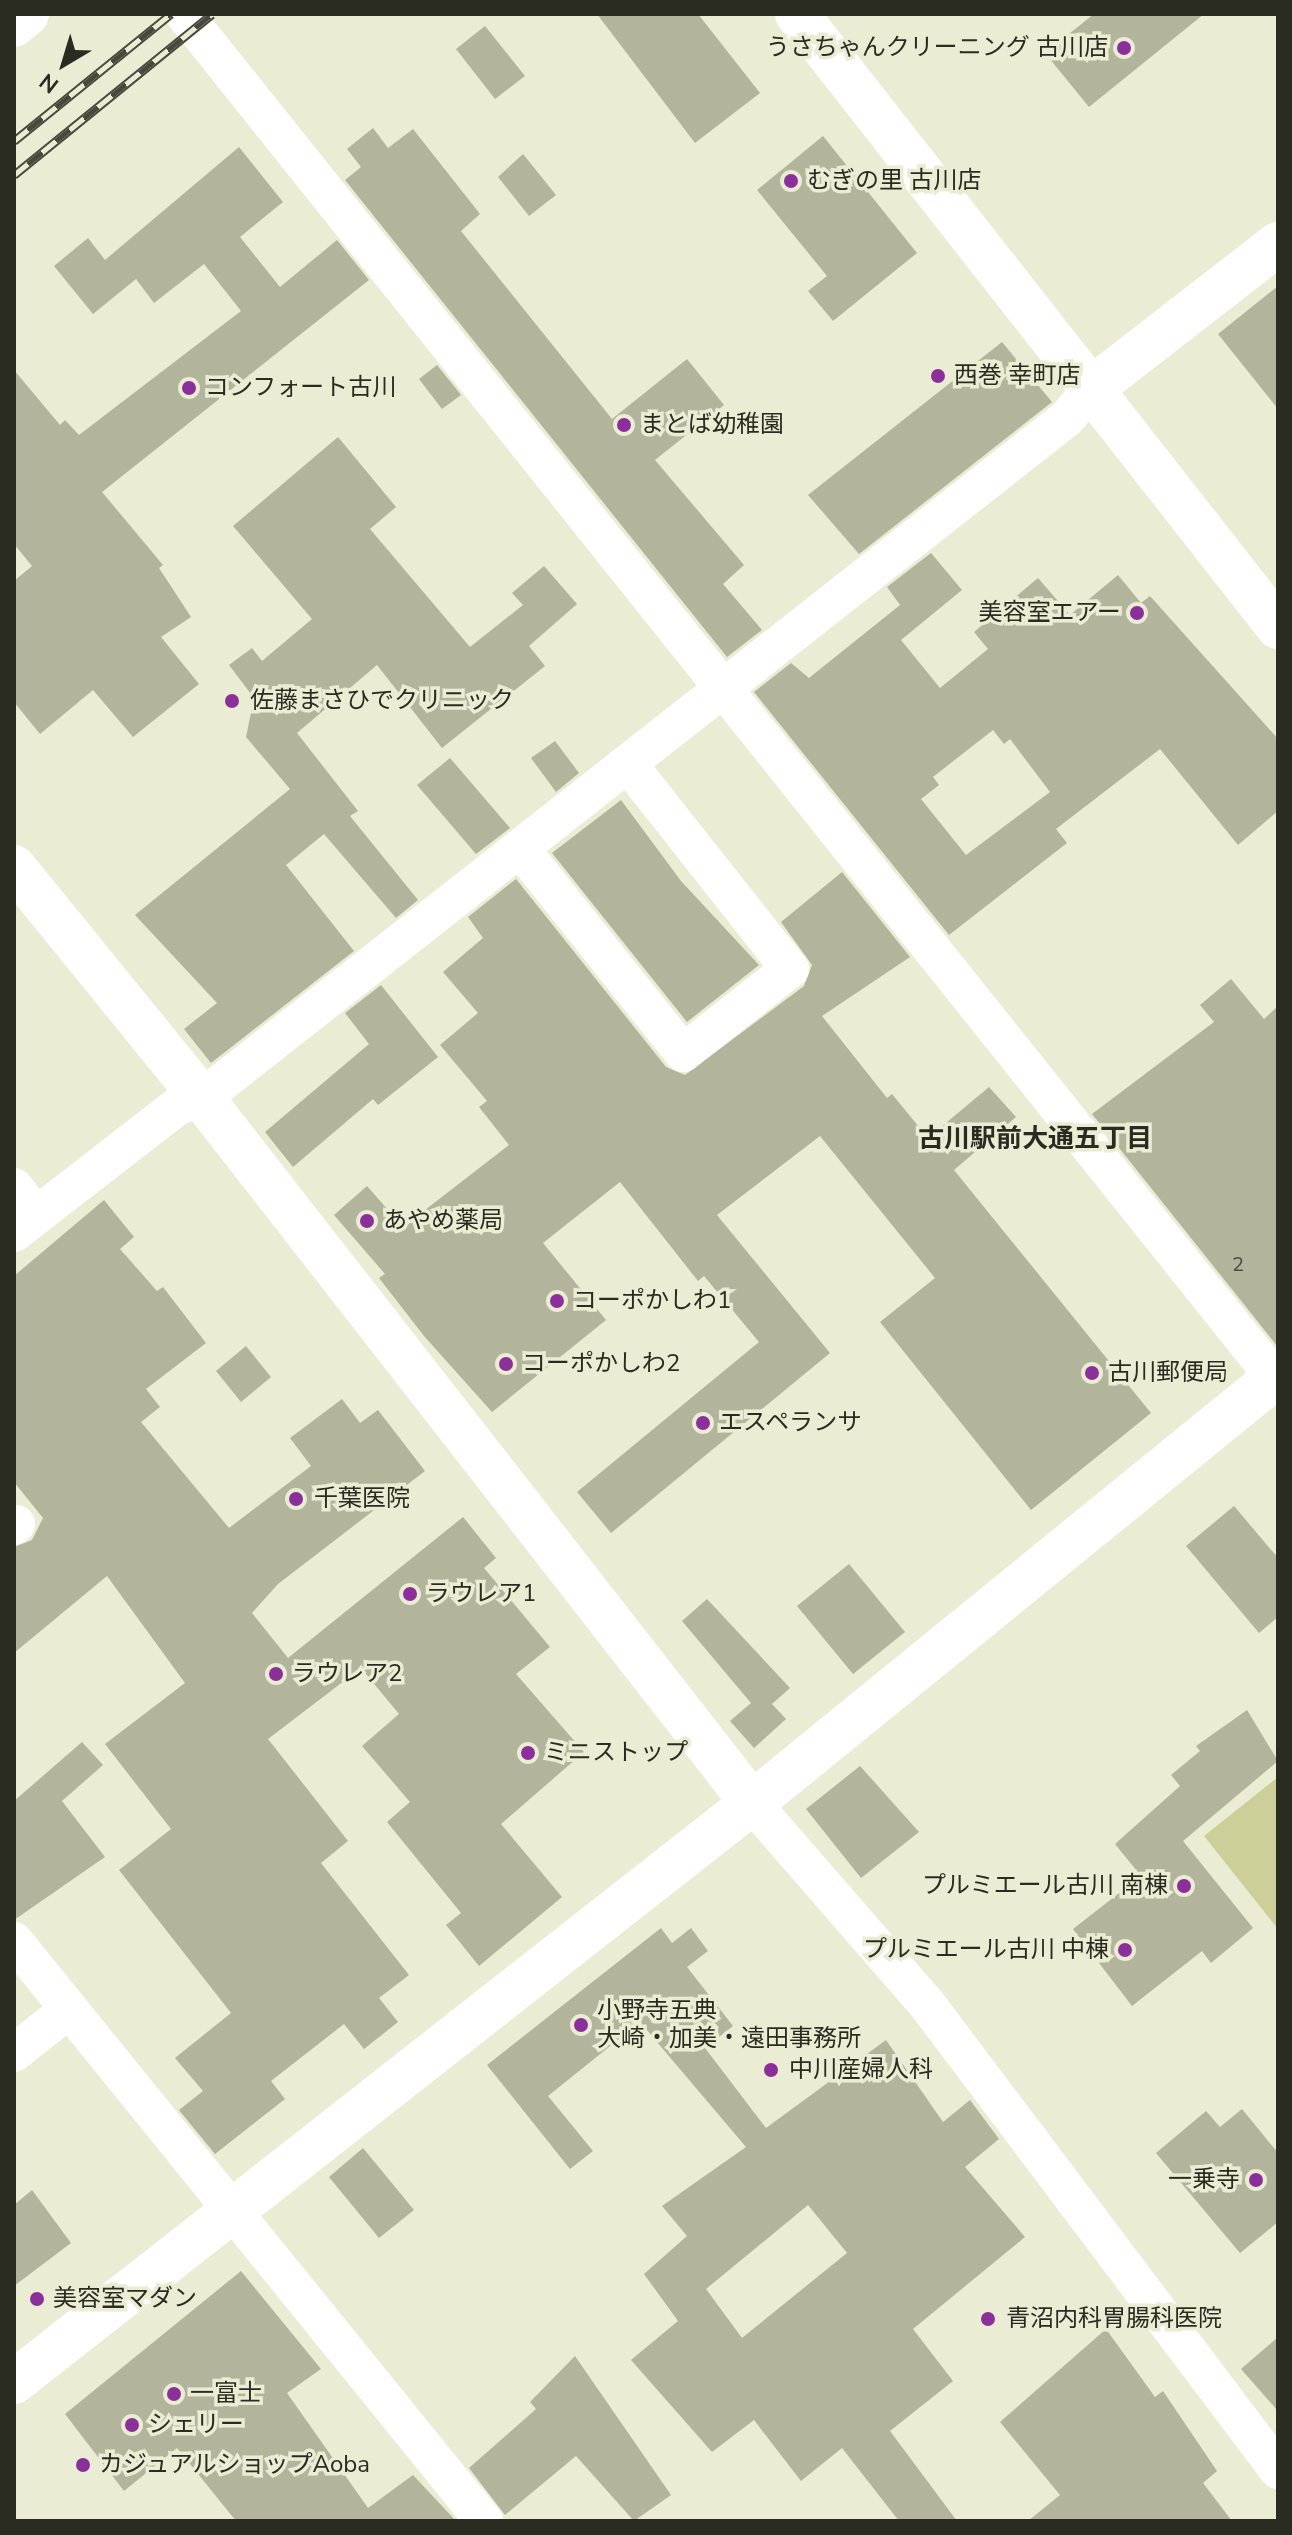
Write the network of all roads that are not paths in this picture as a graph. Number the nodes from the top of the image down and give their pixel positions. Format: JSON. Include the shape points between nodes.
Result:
{"nodes":[{"id":1,"x":27,"y":14,"type":"edge"},
{"id":2,"x":184,"y":14,"type":"edge"},
{"id":3,"x":797,"y":14,"type":"edge"},
{"id":4,"x":14,"y":25,"type":"edge"},
{"id":5,"x":1278,"y":244,"type":"edge"},
{"id":6,"x":1091,"y":389,"type":"junction"},
{"id":7,"x":1278,"y":627,"type":"edge"},
{"id":8,"x":724,"y":689,"type":"junction"},
{"id":9,"x":628,"y":764,"type":"junction"},
{"id":10,"x":520,"y":848,"type":"junction"},
{"id":11,"x":14,"y":867,"type":"edge"},
{"id":12,"x":202,"y":1098,"type":"junction"},
{"id":13,"x":21,"y":1212,"type":"edge"},
{"id":14,"x":1277,"y":1378,"type":"edge"},
{"id":15,"x":752,"y":1803,"type":"junction"},
{"id":16,"x":14,"y":1941,"type":"edge"},
{"id":17,"x":68,"y":2010,"type":"junction"},
{"id":18,"x":14,"y":2053,"type":"edge"},
{"id":19,"x":227,"y":2211,"type":"junction"},
{"id":20,"x":14,"y":2382,"type":"edge"},
{"id":21,"x":1278,"y":2470,"type":"edge"},
{"id":22,"x":484,"y":2521,"type":"edge"}],
"edges":[{"from":1,"to":4,"type":"street"},
{"from":2,"to":8,"type":"street"},
{"from":3,"to":6,"type":"street"},
{"from":5,"to":6,"type":"street"},
{"from":6,"to":7,"type":"street"},
{"from":6,"to":8,"type":"street","via":[[1067,418]]},
{"from":8,"to":9,"type":"street"},
{"from":8,"to":14,"type":"street"},
{"from":9,"to":10,"type":"street"},
{"from":9,"to":10,"type":"street","via":[[790,969],[683,1053]]},
{"from":10,"to":12,"type":"street"},
{"from":11,"to":12,"type":"street"},
{"from":12,"to":13,"type":"street","via":[[178,1106]]},
{"from":12,"to":15,"type":"street"},
{"from":14,"to":15,"type":"street"},
{"from":15,"to":19,"type":"street"},
{"from":15,"to":21,"type":"street","via":[[926,2003]]},
{"from":16,"to":17,"type":"street"},
{"from":17,"to":18,"type":"street"},
{"from":17,"to":19,"type":"street"},
{"from":19,"to":20,"type":"street"},
{"from":19,"to":22,"type":"street","via":[[249,2224]]}]}
